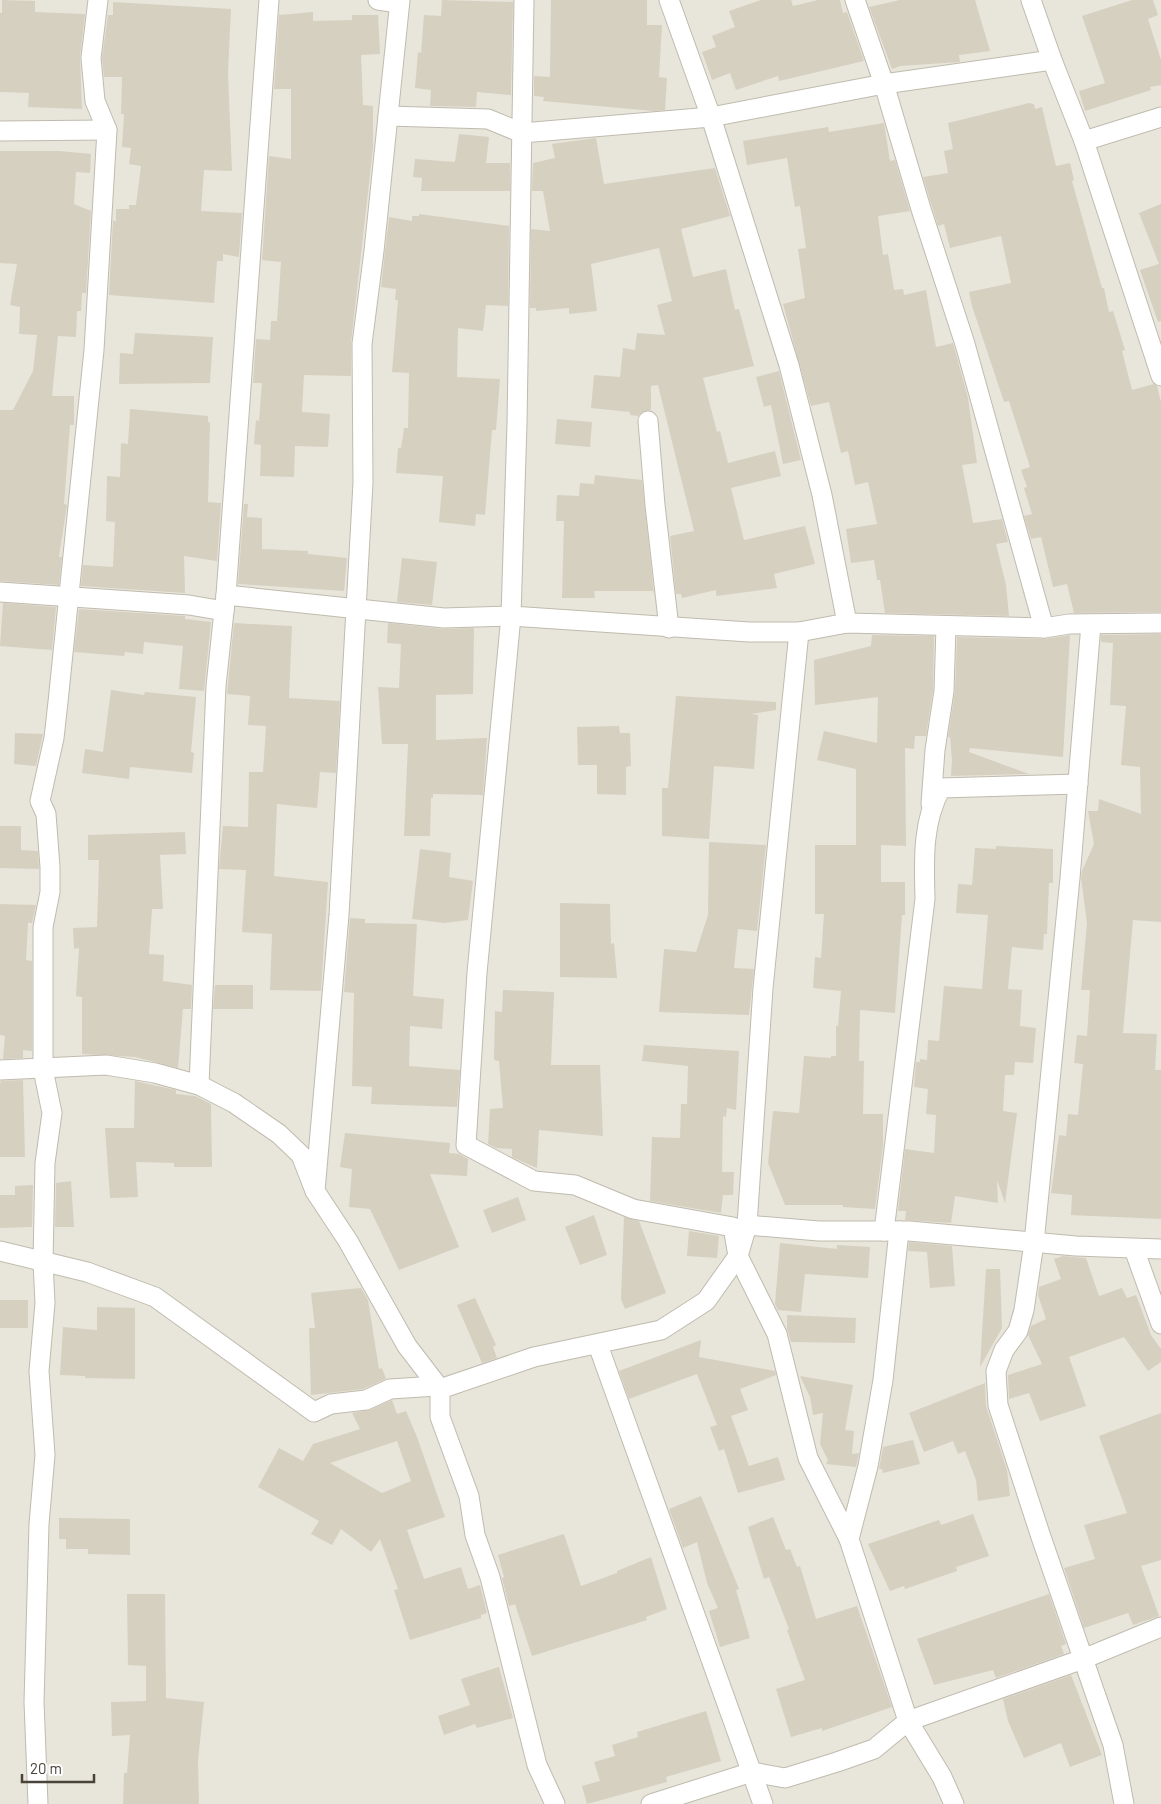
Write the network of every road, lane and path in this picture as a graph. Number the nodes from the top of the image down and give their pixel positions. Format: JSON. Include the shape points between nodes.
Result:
{"nodes":[{"id":1,"x":98,"y":0,"type":"edge"},
{"id":2,"x":269,"y":0,"type":"edge"},
{"id":3,"x":378,"y":0,"type":"edge"},
{"id":4,"x":524,"y":0,"type":"edge"},
{"id":5,"x":669,"y":0,"type":"edge"},
{"id":6,"x":855,"y":0,"type":"edge"},
{"id":7,"x":1031,"y":0,"type":"edge"},
{"id":8,"x":399,"y":1,"type":"edge"},
{"id":9,"x":1052,"y":60,"type":"junction"},
{"id":10,"x":884,"y":84,"type":"junction"},
{"id":11,"x":388,"y":116,"type":"junction"},
{"id":12,"x":711,"y":117,"type":"junction"},
{"id":13,"x":1161,"y":117,"type":"edge"},
{"id":14,"x":107,"y":130,"type":"junction"},
{"id":15,"x":0,"y":131,"type":"edge"},
{"id":16,"x":522,"y":132,"type":"junction"},
{"id":17,"x":1084,"y":141,"type":"junction"},
{"id":18,"x":1161,"y":376,"type":"edge"},
{"id":19,"x":648,"y":421,"type":"dead end"},
{"id":20,"x":0,"y":592,"type":"edge"},
{"id":21,"x":68,"y":597,"type":"junction"},
{"id":22,"x":225,"y":603,"type":"junction"},
{"id":23,"x":356,"y":607,"type":"junction"},
{"id":24,"x":511,"y":616,"type":"junction"},
{"id":25,"x":847,"y":623,"type":"junction"},
{"id":26,"x":1091,"y":624,"type":"junction"},
{"id":27,"x":1161,"y":624,"type":"edge"},
{"id":28,"x":946,"y":626,"type":"junction"},
{"id":29,"x":669,"y":628,"type":"junction"},
{"id":30,"x":1044,"y":628,"type":"junction"},
{"id":31,"x":799,"y":632,"type":"junction"},
{"id":32,"x":1078,"y":784,"type":"junction"},
{"id":33,"x":931,"y":805,"type":"junction"},
{"id":34,"x":43,"y":1069,"type":"junction"},
{"id":35,"x":0,"y":1070,"type":"edge"},
{"id":36,"x":199,"y":1085,"type":"junction"},
{"id":37,"x":314,"y":1191,"type":"junction"},
{"id":38,"x":747,"y":1225,"type":"junction"},
{"id":39,"x":892,"y":1231,"type":"junction"},
{"id":40,"x":1034,"y":1243,"type":"junction"},
{"id":41,"x":1134,"y":1249,"type":"junction"},
{"id":42,"x":1161,"y":1249,"type":"edge"},
{"id":43,"x":0,"y":1252,"type":"edge"},
{"id":44,"x":738,"y":1256,"type":"junction"},
{"id":45,"x":43,"y":1262,"type":"junction"},
{"id":46,"x":1161,"y":1324,"type":"edge"},
{"id":47,"x":598,"y":1346,"type":"junction"},
{"id":48,"x":439,"y":1388,"type":"junction"},
{"id":49,"x":849,"y":1538,"type":"junction"},
{"id":50,"x":1161,"y":1627,"type":"edge"},
{"id":51,"x":1083,"y":1659,"type":"junction"},
{"id":52,"x":908,"y":1720,"type":"junction"},
{"id":53,"x":752,"y":1772,"type":"junction"},
{"id":54,"x":38,"y":1804,"type":"edge"},
{"id":55,"x":555,"y":1804,"type":"edge"},
{"id":56,"x":650,"y":1804,"type":"edge"},
{"id":57,"x":763,"y":1804,"type":"edge"},
{"id":58,"x":954,"y":1804,"type":"edge"},
{"id":59,"x":1124,"y":1804,"type":"edge"}],
"edges":[{"from":1,"to":14,"type":"street","via":[[91,58],[94,101]]},
{"from":2,"to":22,"type":"street"},
{"from":3,"to":8,"type":"street"},
{"from":4,"to":16,"type":"street"},
{"from":5,"to":12,"type":"street"},
{"from":6,"to":10,"type":"street"},
{"from":7,"to":9,"type":"street"},
{"from":8,"to":11,"type":"street"},
{"from":9,"to":10,"type":"street"},
{"from":9,"to":17,"type":"street"},
{"from":10,"to":12,"type":"street"},
{"from":10,"to":30,"type":"street","via":[[965,344]]},
{"from":11,"to":16,"type":"street","via":[[488,119]]},
{"from":11,"to":23,"type":"street","via":[[362,344],[363,483]]},
{"from":12,"to":16,"type":"street"},
{"from":12,"to":25,"type":"street","via":[[789,365],[822,495]]},
{"from":13,"to":17,"type":"street"},
{"from":14,"to":15,"type":"street"},
{"from":14,"to":21,"type":"street","via":[[94,350]]},
{"from":16,"to":24,"type":"street"},
{"from":17,"to":18,"type":"street"},
{"from":19,"to":29,"type":"street"},
{"from":20,"to":21,"type":"street"},
{"from":21,"to":22,"type":"street","via":[[189,605]]},
{"from":21,"to":34,"type":"street","via":[[54,738],[40,800],[46,814],[50,867],[50,892],[43,927]]},
{"from":22,"to":23,"type":"street"},
{"from":22,"to":36,"type":"street","via":[[216,686]]},
{"from":23,"to":24,"type":"street","via":[[444,618]]},
{"from":23,"to":37,"type":"street","via":[[340,914]]},
{"from":24,"to":29,"type":"street"},
{"from":24,"to":44,"type":"street","via":[[477,973],[466,1145],[534,1181],[575,1185],[633,1209],[733,1227]]},
{"from":25,"to":28,"type":"street"},
{"from":25,"to":31,"type":"street"},
{"from":26,"to":27,"type":"street"},
{"from":26,"to":30,"type":"street"},
{"from":26,"to":32,"type":"street"},
{"from":28,"to":30,"type":"street"},
{"from":28,"to":33,"type":"street","via":[[944,691]]},
{"from":29,"to":31,"type":"street"},
{"from":31,"to":38,"type":"street","via":[[763,988]]},
{"from":32,"to":33,"type":"street","via":[[941,788]]},
{"from":32,"to":40,"type":"street"},
{"from":33,"to":39,"type":"street","via":[[924,852],[925,899]]},
{"from":34,"to":35,"type":"street"},
{"from":34,"to":36,"type":"street","via":[[106,1065]]},
{"from":34,"to":45,"type":"street","via":[[52,1113],[45,1163]]},
{"from":36,"to":37,"type":"street","via":[[234,1103],[301,1155]]},
{"from":37,"to":48,"type":"street","via":[[348,1241],[407,1346]]},
{"from":38,"to":39,"type":"street","via":[[819,1231]]},
{"from":38,"to":44,"type":"street"},
{"from":39,"to":40,"type":"street"},
{"from":39,"to":49,"type":"street","via":[[883,1380],[868,1466]]},
{"from":40,"to":41,"type":"street"},
{"from":40,"to":51,"type":"street","via":[[1018,1331],[1004,1350],[996,1371],[998,1405]]},
{"from":41,"to":42,"type":"street"},
{"from":41,"to":46,"type":"street"},
{"from":43,"to":45,"type":"street"},
{"from":44,"to":47,"type":"street","via":[[706,1301],[661,1330]]},
{"from":44,"to":49,"type":"street","via":[[777,1334],[808,1458]]},
{"from":45,"to":48,"type":"street","via":[[120,1283],[155,1297],[314,1412],[331,1404],[366,1400],[390,1389]]},
{"from":45,"to":54,"type":"street","via":[[45,1302],[39,1371],[45,1455],[39,1524],[34,1702]]},
{"from":47,"to":48,"type":"street","via":[[534,1357]]},
{"from":47,"to":53,"type":"street"},
{"from":48,"to":55,"type":"street","via":[[440,1417],[469,1496],[475,1535],[490,1577],[537,1766]]},
{"from":49,"to":52,"type":"street"},
{"from":50,"to":51,"type":"street"},
{"from":51,"to":52,"type":"street"},
{"from":51,"to":59,"type":"street","via":[[1113,1745]]},
{"from":52,"to":53,"type":"street","via":[[874,1749],[785,1778]]},
{"from":52,"to":58,"type":"street"},
{"from":53,"to":56,"type":"street"},
{"from":53,"to":57,"type":"street"}]}
